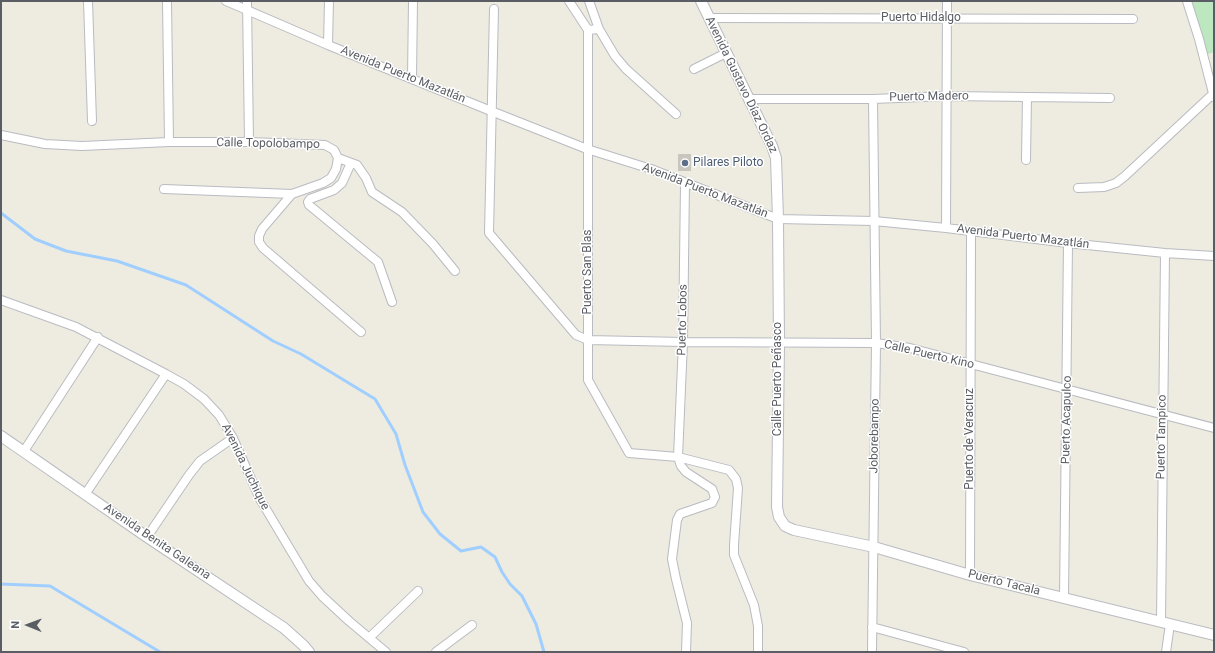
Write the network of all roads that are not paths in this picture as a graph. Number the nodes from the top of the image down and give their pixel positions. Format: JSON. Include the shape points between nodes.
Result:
{"nodes":[{"id":1,"x":88,"y":1,"type":"edge"},
{"id":2,"x":167,"y":1,"type":"edge"},
{"id":3,"x":226,"y":1,"type":"edge"},
{"id":4,"x":247,"y":1,"type":"edge"},
{"id":5,"x":329,"y":1,"type":"edge"},
{"id":6,"x":413,"y":1,"type":"edge"},
{"id":7,"x":569,"y":1,"type":"edge"},
{"id":8,"x":589,"y":1,"type":"edge"},
{"id":9,"x":700,"y":1,"type":"edge"},
{"id":10,"x":947,"y":1,"type":"edge"},
{"id":11,"x":1187,"y":1,"type":"edge"},
{"id":12,"x":494,"y":9,"type":"dead end"},
{"id":13,"x":247,"y":11,"type":"junction"},
{"id":14,"x":709,"y":18,"type":"junction"},
{"id":15,"x":947,"y":18,"type":"junction"},
{"id":16,"x":1133,"y":19,"type":"dead end"},
{"id":17,"x":599,"y":29,"type":"junction"},
{"id":18,"x":588,"y":30,"type":"junction"},
{"id":19,"x":328,"y":45,"type":"junction"},
{"id":20,"x":726,"y":52,"type":"junction"},
{"id":21,"x":694,"y":69,"type":"dead end"},
{"id":22,"x":412,"y":78,"type":"junction"},
{"id":23,"x":1214,"y":95,"type":"edge"},
{"id":24,"x":947,"y":96,"type":"junction"},
{"id":25,"x":1027,"y":97,"type":"junction"},
{"id":26,"x":873,"y":98,"type":"junction"},
{"id":27,"x":1110,"y":98,"type":"dead end"},
{"id":28,"x":749,"y":99,"type":"junction"},
{"id":29,"x":491,"y":111,"type":"junction"},
{"id":30,"x":676,"y":114,"type":"dead end"},
{"id":31,"x":92,"y":121,"type":"dead end"},
{"id":32,"x":1,"y":135,"type":"edge"},
{"id":33,"x":169,"y":142,"type":"junction"},
{"id":34,"x":249,"y":142,"type":"junction"},
{"id":35,"x":588,"y":149,"type":"junction"},
{"id":36,"x":338,"y":158,"type":"junction"},
{"id":37,"x":1026,"y":160,"type":"dead end"},
{"id":38,"x":351,"y":163,"type":"junction"},
{"id":39,"x":685,"y":183,"type":"junction"},
{"id":40,"x":1078,"y":188,"type":"dead end"},
{"id":41,"x":164,"y":189,"type":"dead end"},
{"id":42,"x":292,"y":194,"type":"junction"},
{"id":43,"x":778,"y":219,"type":"junction"},
{"id":44,"x":874,"y":220,"type":"junction"},
{"id":45,"x":946,"y":228,"type":"junction"},
{"id":46,"x":971,"y":231,"type":"junction"},
{"id":47,"x":1068,"y":243,"type":"junction"},
{"id":48,"x":1165,"y":253,"type":"junction"},
{"id":49,"x":1214,"y":256,"type":"edge"},
{"id":50,"x":455,"y":271,"type":"dead end"},
{"id":51,"x":1,"y":300,"type":"edge"},
{"id":52,"x":392,"y":302,"type":"dead end"},
{"id":53,"x":361,"y":332,"type":"dead end"},
{"id":54,"x":98,"y":337,"type":"junction"},
{"id":55,"x":588,"y":340,"type":"junction"},
{"id":56,"x":683,"y":342,"type":"junction"},
{"id":57,"x":779,"y":343,"type":"junction"},
{"id":58,"x":876,"y":343,"type":"junction"},
{"id":59,"x":970,"y":364,"type":"junction"},
{"id":60,"x":166,"y":374,"type":"junction"},
{"id":61,"x":1068,"y":390,"type":"junction"},
{"id":62,"x":1162,"y":414,"type":"junction"},
{"id":63,"x":1214,"y":428,"type":"edge"},
{"id":64,"x":1,"y":436,"type":"edge"},
{"id":65,"x":233,"y":438,"type":"junction"},
{"id":66,"x":24,"y":451,"type":"junction"},
{"id":67,"x":678,"y":457,"type":"junction"},
{"id":68,"x":86,"y":493,"type":"junction"},
{"id":69,"x":794,"y":530,"type":"joint"},
{"id":70,"x":147,"y":537,"type":"junction"},
{"id":71,"x":874,"y":548,"type":"junction"},
{"id":72,"x":970,"y":575,"type":"junction"},
{"id":73,"x":418,"y":591,"type":"dead end"},
{"id":74,"x":1064,"y":597,"type":"junction"},
{"id":75,"x":1166,"y":623,"type":"junction"},
{"id":76,"x":472,"y":625,"type":"dead end"},
{"id":77,"x":872,"y":627,"type":"junction"},
{"id":78,"x":1214,"y":635,"type":"edge"},
{"id":79,"x":369,"y":638,"type":"junction"},
{"id":80,"x":309,"y":652,"type":"edge"},
{"id":81,"x":386,"y":652,"type":"edge"},
{"id":82,"x":436,"y":652,"type":"edge"},
{"id":83,"x":686,"y":652,"type":"edge"},
{"id":84,"x":758,"y":652,"type":"edge"},
{"id":85,"x":872,"y":652,"type":"edge"},
{"id":86,"x":964,"y":652,"type":"edge"},
{"id":87,"x":1166,"y":652,"type":"edge"}],
"edges":[{"from":1,"to":31,"type":"street"},
{"from":2,"to":33,"type":"street"},
{"from":3,"to":13,"type":"street","name":"Avenida Puerto Mazatlán"},
{"from":4,"to":13,"type":"street"},
{"from":5,"to":19,"type":"street"},
{"from":6,"to":22,"type":"street"},
{"from":7,"to":18,"type":"street"},
{"from":8,"to":17,"type":"street"},
{"from":9,"to":14,"type":"street","name":"Avenida Gustavo Díaz Ordaz"},
{"from":10,"to":15,"type":"street"},
{"from":11,"to":23,"type":"street"},
{"from":12,"to":29,"type":"street"},
{"from":13,"to":19,"type":"street","name":"Avenida Puerto Mazatlán"},
{"from":13,"to":34,"type":"street"},
{"from":14,"to":15,"type":"street","name":"Puerto Hidalgo"},
{"from":14,"to":20,"type":"street","name":"Avenida Gustavo Díaz Ordaz"},
{"from":15,"to":16,"type":"street","name":"Puerto Hidalgo"},
{"from":15,"to":24,"type":"street"},
{"from":17,"to":18,"type":"street"},
{"from":17,"to":30,"type":"street","via":[[622,64]]},
{"from":18,"to":35,"type":"street","name":"Puerto San Blas"},
{"from":19,"to":22,"type":"street","name":"Avenida Puerto Mazatlán"},
{"from":20,"to":21,"type":"street"},
{"from":20,"to":28,"type":"street","name":"Avenida Gustavo Díaz Ordaz"},
{"from":22,"to":29,"type":"street","name":"Avenida Puerto Mazatlán"},
{"from":23,"to":40,"type":"street","via":[[1116,183],[1104,187]]},
{"from":24,"to":25,"type":"street","name":"Puerto Madero"},
{"from":24,"to":26,"type":"street","name":"Puerto Madero"},
{"from":24,"to":45,"type":"street"},
{"from":25,"to":27,"type":"street","name":"Puerto Madero"},
{"from":25,"to":37,"type":"street"},
{"from":26,"to":28,"type":"street","name":"Puerto Madero"},
{"from":26,"to":44,"type":"street","name":"Joborebampo"},
{"from":28,"to":43,"type":"street","name":"Avenida Gustavo Díaz Ordaz","via":[[776,158]]},
{"from":29,"to":35,"type":"street","name":"Avenida Puerto Mazatlán"},
{"from":29,"to":55,"type":"street","via":[[489,233],[576,335]]},
{"from":32,"to":33,"type":"street","name":"Calle Topolobampo","via":[[45,144],[82,146]]},
{"from":33,"to":34,"type":"street","name":"Calle Topolobampo"},
{"from":34,"to":36,"type":"street","name":"Calle Topolobampo","via":[[325,145],[334,150]]},
{"from":35,"to":39,"type":"street","name":"Avenida Puerto Mazatlán"},
{"from":35,"to":55,"type":"street","name":"Puerto San Blas"},
{"from":36,"to":38,"type":"street"},
{"from":36,"to":42,"type":"street","via":[[331,178]]},
{"from":38,"to":50,"type":"street","via":[[356,165],[366,178],[372,192],[402,212]]},
{"from":38,"to":52,"type":"street","via":[[342,183],[334,190],[308,202],[378,262]]},
{"from":39,"to":43,"type":"street","name":"Avenida Puerto Mazatlán"},
{"from":39,"to":56,"type":"street","name":"Puerto Lobos"},
{"from":41,"to":42,"type":"street"},
{"from":42,"to":53,"type":"street","via":[[262,230],[258,236],[259,242]]},
{"from":43,"to":44,"type":"street","name":"Avenida Puerto Mazatlán"},
{"from":43,"to":57,"type":"street","name":"Calle Puerto Peñasco"},
{"from":44,"to":45,"type":"street","name":"Avenida Puerto Mazatlán"},
{"from":44,"to":58,"type":"street","name":"Joborebampo"},
{"from":45,"to":46,"type":"street","name":"Avenida Puerto Mazatlán"},
{"from":46,"to":47,"type":"street","name":"Avenida Puerto Mazatlán"},
{"from":46,"to":59,"type":"street","name":"Puerto de Veracruz"},
{"from":47,"to":48,"type":"street","name":"Avenida Puerto Mazatlán"},
{"from":47,"to":61,"type":"street","name":"Puerto Acapulco"},
{"from":48,"to":49,"type":"street","name":"Avenida Puerto Mazatlán"},
{"from":48,"to":62,"type":"street","name":"Puerto Tampico"},
{"from":51,"to":54,"type":"street","name":"Avenida Juchique"},
{"from":54,"to":60,"type":"street","name":"Avenida Juchique"},
{"from":54,"to":66,"type":"street"},
{"from":55,"to":56,"type":"street","name":"Calle Puerto Kino"},
{"from":55,"to":67,"type":"street","name":"Puerto San Blas","via":[[588,380],[629,454]]},
{"from":56,"to":57,"type":"street","name":"Calle Puerto Kino"},
{"from":56,"to":67,"type":"street","name":"Puerto Lobos"},
{"from":57,"to":58,"type":"street","name":"Calle Puerto Kino"},
{"from":57,"to":69,"type":"street","name":"Calle Puerto Peñasco","via":[[777,507],[779,517],[785,526]]},
{"from":58,"to":59,"type":"street","name":"Calle Puerto Kino","via":[[910,348]]},
{"from":58,"to":71,"type":"street","name":"Joborebampo"},
{"from":59,"to":61,"type":"street","name":"Calle Puerto Kino"},
{"from":59,"to":72,"type":"street","name":"Puerto de Veracruz"},
{"from":60,"to":65,"type":"street","name":"Avenida Juchique","via":[[204,399],[219,415]]},
{"from":60,"to":68,"type":"street"},
{"from":61,"to":62,"type":"street","name":"Calle Puerto Kino"},
{"from":61,"to":74,"type":"street","name":"Puerto Acapulco"},
{"from":62,"to":63,"type":"street","name":"Calle Puerto Kino"},
{"from":62,"to":75,"type":"street","name":"Puerto Tampico"},
{"from":64,"to":66,"type":"street","name":"Avenida Benita Galeana"},
{"from":65,"to":70,"type":"street","via":[[200,461]]},
{"from":65,"to":79,"type":"street","name":"Avenida Juchique","via":[[260,500],[310,581],[322,596]]},
{"from":66,"to":68,"type":"street","name":"Avenida Benita Galeana"},
{"from":67,"to":83,"type":"street","via":[[686,472],[712,489],[715,497],[712,503],[680,514],[677,520],[672,559],[686,623]]},
{"from":67,"to":84,"type":"street","via":[[730,470],[736,479],[738,488],[734,555],[754,605],[758,626]]},
{"from":68,"to":70,"type":"street","name":"Avenida Benita Galeana"},
{"from":69,"to":71,"type":"street","name":"Puerto Tacala"},
{"from":70,"to":80,"type":"street","name":"Avenida Benita Galeana","via":[[284,628]]},
{"from":71,"to":72,"type":"street","name":"Puerto Tacala"},
{"from":71,"to":77,"type":"street","name":"Joborebampo"},
{"from":72,"to":74,"type":"street","name":"Puerto Tacala"},
{"from":73,"to":79,"type":"street"},
{"from":74,"to":75,"type":"street","name":"Puerto Tacala"},
{"from":75,"to":78,"type":"street","name":"Puerto Tacala"},
{"from":75,"to":87,"type":"street","name":"Puerto Tampico"},
{"from":76,"to":82,"type":"street"},
{"from":77,"to":85,"type":"street","name":"Joborebampo"},
{"from":77,"to":86,"type":"street"},
{"from":79,"to":81,"type":"street","name":"Avenida Juchique"}]}
